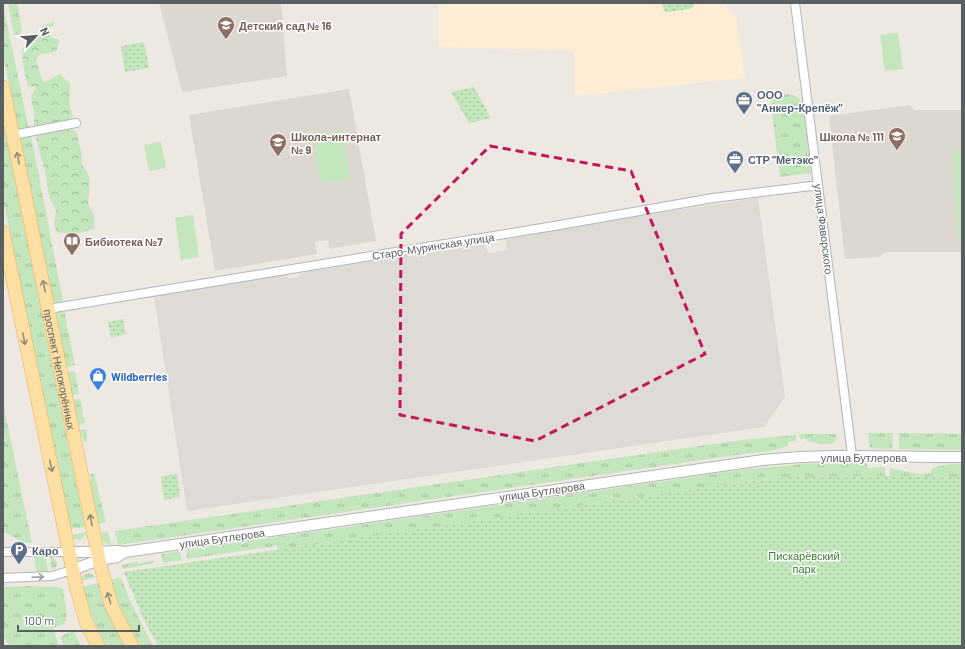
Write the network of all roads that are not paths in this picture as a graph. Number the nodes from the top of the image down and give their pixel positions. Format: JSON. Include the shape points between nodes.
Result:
{"nodes":[{"id":1,"x":795,"y":3,"type":"edge"},
{"id":2,"x":3,"y":87,"type":"edge"},
{"id":3,"x":76,"y":123,"type":"dead end"},
{"id":4,"x":13,"y":135,"type":"junction"},
{"id":5,"x":818,"y":187,"type":"junction"},
{"id":6,"x":3,"y":232,"type":"edge"},
{"id":7,"x":48,"y":309,"type":"junction"},
{"id":8,"x":852,"y":456,"type":"junction"},
{"id":9,"x":962,"y":458,"type":"edge"},
{"id":10,"x":3,"y":552,"type":"edge"},
{"id":11,"x":68,"y":552,"type":"junction"},
{"id":12,"x":98,"y":556,"type":"junction"},
{"id":13,"x":72,"y":570,"type":"junction"},
{"id":14,"x":3,"y":578,"type":"edge"},
{"id":15,"x":98,"y":646,"type":"edge"},
{"id":16,"x":132,"y":646,"type":"edge"}],
"edges":[{"from":1,"to":5,"type":"street","name":"улица Фаворского"},
{"from":2,"to":4,"type":"main road","name":"проспект Непокорённых"},
{"from":3,"to":4,"type":"street"},
{"from":7,"to":4,"type":"main road","name":"проспект Непокорённых","one_way":true},
{"from":5,"to":7,"type":"street","name":"Старо-Муринская улица","via":[[713,198]]},
{"from":5,"to":8,"type":"street","name":"улица Фаворского"},
{"from":6,"to":11,"type":"main road","one_way":true},
{"from":12,"to":7,"type":"main road","name":"проспект Непокорённых","one_way":true},
{"from":8,"to":9,"type":"street","name":"улица Бутлерова"},
{"from":8,"to":12,"type":"street","name":"улица Бутлерова","via":[[745,462],[125,552],[117,557]]},
{"from":10,"to":11,"type":"street","name":"улица Бутлерова"},
{"from":11,"to":12,"type":"street","name":"улица Бутлерова"},
{"from":11,"to":13,"type":"main road"},
{"from":12,"to":13,"type":"street","name":"улица Бутлерова"},
{"from":16,"to":12,"type":"main road","name":"проспект Непокорённых","one_way":true,"via":[[112,608]]},
{"from":14,"to":13,"type":"street","name":"улица Бутлерова","one_way":true,"via":[[52,576]]},
{"from":13,"to":15,"type":"main road","via":[[86,622]]}]}
